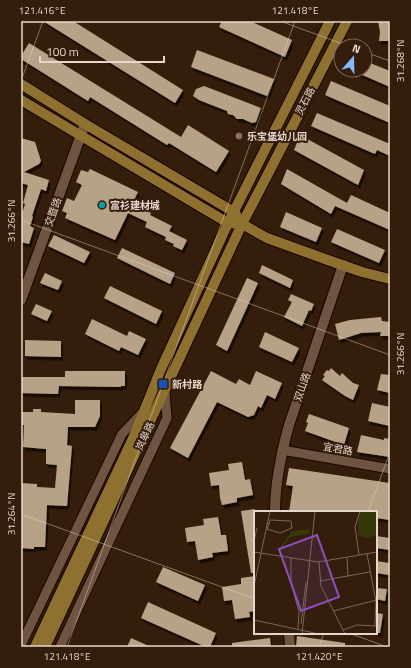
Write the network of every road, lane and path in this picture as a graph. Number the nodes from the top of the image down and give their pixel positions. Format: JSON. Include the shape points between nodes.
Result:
{"nodes":[{"id":1,"x":330,"y":21,"type":"edge"},
{"id":2,"x":346,"y":21,"type":"edge"},
{"id":3,"x":21,"y":84,"type":"edge"},
{"id":4,"x":21,"y":100,"type":"edge"},
{"id":5,"x":85,"y":124,"type":"junction"},
{"id":6,"x":81,"y":136,"type":"junction"},
{"id":7,"x":234,"y":212,"type":"junction"},
{"id":8,"x":228,"y":223,"type":"junction"},
{"id":9,"x":242,"y":224,"type":"junction"},
{"id":10,"x":343,"y":266,"type":"junction"},
{"id":11,"x":390,"y":279,"type":"edge"},
{"id":12,"x":21,"y":300,"type":"edge"},
{"id":13,"x":165,"y":392,"type":"junction"},
{"id":14,"x":144,"y":411,"type":"junction"},
{"id":15,"x":282,"y":450,"type":"junction"},
{"id":16,"x":390,"y":469,"type":"edge"},
{"id":17,"x":275,"y":511,"type":"edge"},
{"id":18,"x":59,"y":607,"type":"junction"},
{"id":19,"x":289,"y":634,"type":"edge"},
{"id":20,"x":21,"y":645,"type":"edge"},
{"id":21,"x":35,"y":647,"type":"edge"},
{"id":22,"x":45,"y":647,"type":"edge"},
{"id":23,"x":60,"y":647,"type":"edge"},
{"id":24,"x":290,"y":647,"type":"edge"}],
"edges":[{"from":1,"to":7,"type":"main road","name":"灵石路"},
{"from":2,"to":9,"type":"main road","name":"灵石路"},
{"from":3,"to":5,"type":"main road"},
{"from":4,"to":6,"type":"main road"},
{"from":5,"to":6,"type":"street","name":"交暨路"},
{"from":5,"to":7,"type":"main road"},
{"from":6,"to":8,"type":"main road"},
{"from":6,"to":12,"type":"street","name":"交暨路"},
{"from":7,"to":8,"type":"main road","name":"灵石路"},
{"from":7,"to":9,"type":"main road"},
{"from":8,"to":9,"type":"main road"},
{"from":8,"to":14,"type":"main road","name":"岚皋路"},
{"from":9,"to":10,"type":"main road","via":[[267,238]]},
{"from":9,"to":13,"type":"main road","name":"岚皋路"},
{"from":10,"to":11,"type":"main road"},
{"from":10,"to":15,"type":"street","name":"双山路"},
{"from":13,"to":18,"type":"main road","name":"岚皋路"},
{"from":13,"to":23,"type":"street","via":[[167,418]]},
{"from":14,"to":18,"type":"main road","name":"岚皋路"},
{"from":14,"to":20,"type":"street","via":[[122,434]]},
{"from":15,"to":16,"type":"street","name":"宜君路"},
{"from":15,"to":17,"type":"street","name":"双山路"},
{"from":18,"to":21,"type":"main road","name":"岚皋路"},
{"from":18,"to":22,"type":"main road","name":"岚皋路"},
{"from":19,"to":24,"type":"street"}]}
